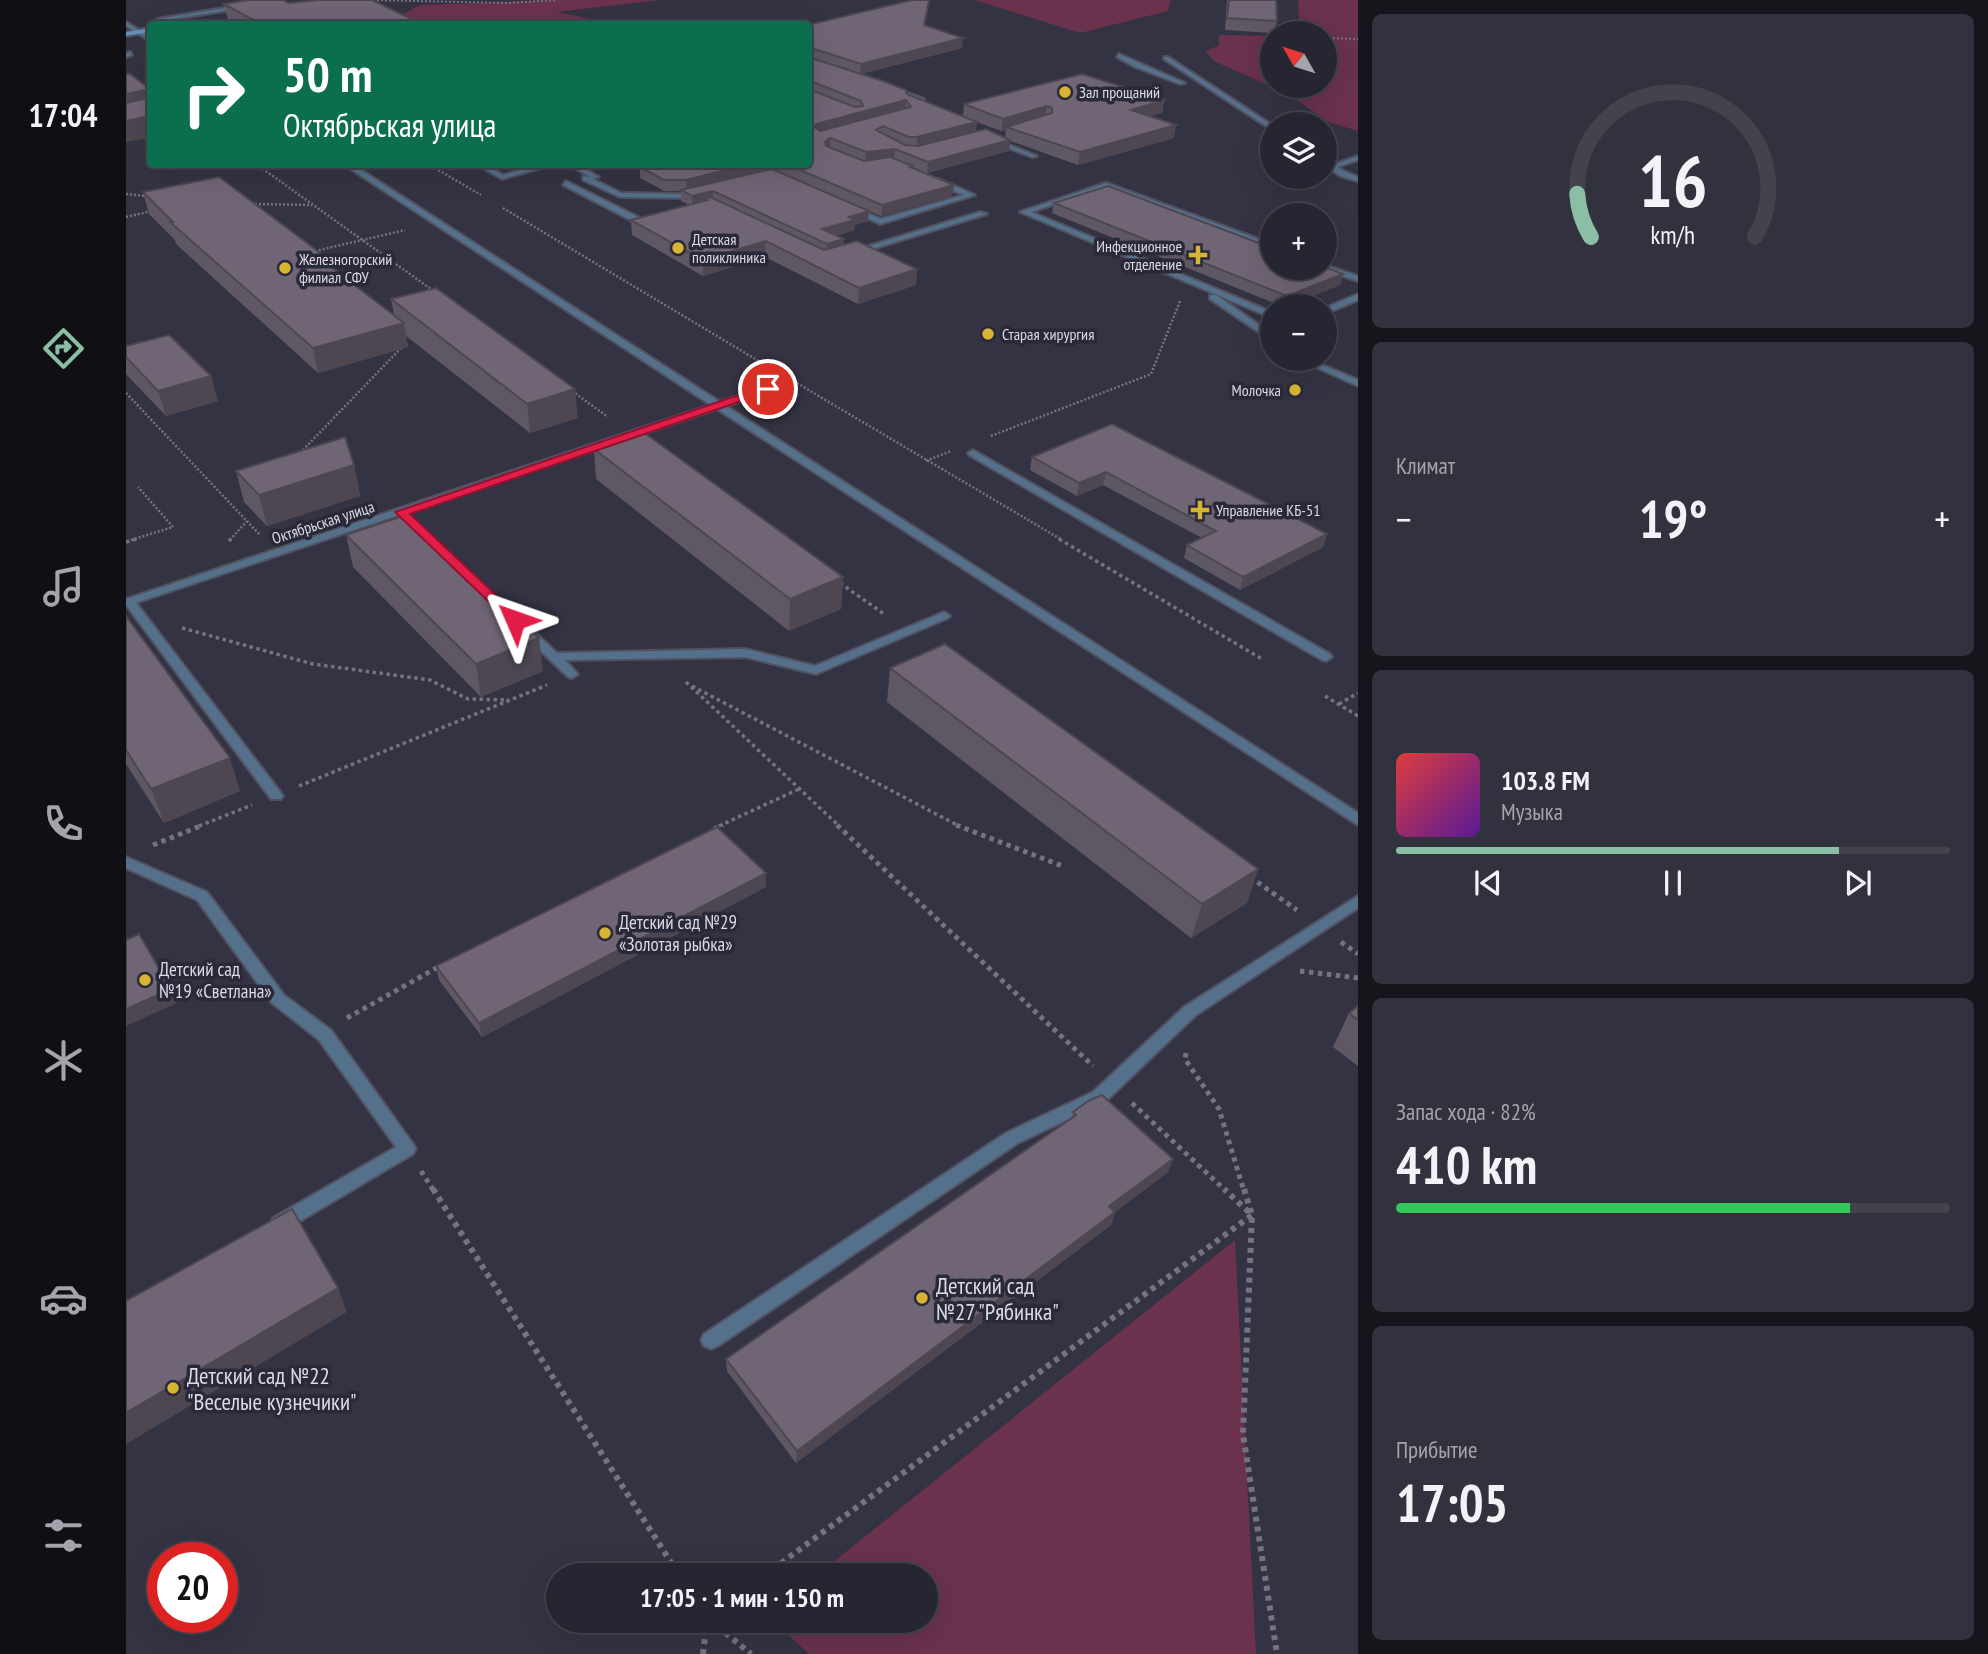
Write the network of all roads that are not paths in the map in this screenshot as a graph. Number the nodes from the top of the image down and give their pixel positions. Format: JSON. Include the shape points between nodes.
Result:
{"nodes":[{"id":1,"x":1208,"y":0,"type":"edge"},
{"id":2,"x":1223,"y":1,"type":"edge"},
{"id":3,"x":249,"y":6,"type":"edge"},
{"id":4,"x":160,"y":19,"type":"dead end"},
{"id":5,"x":126,"y":24,"type":"edge"},
{"id":6,"x":147,"y":30,"type":"edge"},
{"id":7,"x":138,"y":32,"type":"junction"},
{"id":8,"x":126,"y":34,"type":"edge"},
{"id":9,"x":147,"y":37,"type":"edge"},
{"id":10,"x":1119,"y":56,"type":"dead end"},
{"id":11,"x":1166,"y":58,"type":"dead end"},
{"id":12,"x":1182,"y":83,"type":"dead end"},
{"id":13,"x":883,"y":86,"type":"edge"},
{"id":14,"x":909,"y":102,"type":"edge"},
{"id":15,"x":1260,"y":120,"type":"edge"},
{"id":16,"x":1001,"y":136,"type":"edge"},
{"id":17,"x":1034,"y":156,"type":"edge"},
{"id":18,"x":1358,"y":158,"type":"edge"},
{"id":19,"x":1337,"y":162,"type":"edge"},
{"id":20,"x":352,"y":168,"type":"edge"},
{"id":21,"x":486,"y":168,"type":"edge"},
{"id":22,"x":537,"y":168,"type":"edge"},
{"id":23,"x":577,"y":168,"type":"edge"},
{"id":24,"x":1337,"y":169,"type":"edge"},
{"id":25,"x":926,"y":177,"type":"edge"},
{"id":26,"x":1358,"y":180,"type":"edge"},
{"id":27,"x":566,"y":183,"type":"dead end"},
{"id":28,"x":712,"y":190,"type":"edge"},
{"id":29,"x":844,"y":206,"type":"edge"},
{"id":30,"x":983,"y":214,"type":"dead end"},
{"id":31,"x":659,"y":220,"type":"edge"},
{"id":32,"x":1260,"y":243,"type":"edge"},
{"id":33,"x":838,"y":257,"type":"edge"},
{"id":34,"x":1337,"y":271,"type":"edge"},
{"id":35,"x":1358,"y":279,"type":"edge"},
{"id":36,"x":1188,"y":280,"type":"junction"},
{"id":37,"x":1358,"y":297,"type":"edge"},
{"id":38,"x":1337,"y":306,"type":"edge"},
{"id":39,"x":1260,"y":310,"type":"edge"},
{"id":40,"x":1260,"y":329,"type":"edge"},
{"id":41,"x":1330,"y":371,"type":"edge"},
{"id":42,"x":1358,"y":383,"type":"edge"},
{"id":43,"x":768,"y":389,"type":"dead end"},
{"id":44,"x":718,"y":405,"type":"junction"},
{"id":45,"x":968,"y":450,"type":"road end"},
{"id":46,"x":128,"y":603,"type":"edge"},
{"id":47,"x":944,"y":616,"type":"dead end"},
{"id":48,"x":515,"y":620,"type":"edge"},
{"id":49,"x":555,"y":657,"type":"junction"},
{"id":50,"x":1326,"y":657,"type":"dead end"},
{"id":51,"x":572,"y":674,"type":"road end"},
{"id":52,"x":276,"y":796,"type":"road end"},
{"id":53,"x":1358,"y":820,"type":"edge"},
{"id":54,"x":126,"y":862,"type":"edge"},
{"id":55,"x":1358,"y":901,"type":"edge"},
{"id":56,"x":264,"y":1232,"type":"edge"},
{"id":57,"x":711,"y":1340,"type":"dead end"}],
"edges":[{"from":1,"to":2,"type":"street"},
{"from":3,"to":4,"type":"street"},
{"from":5,"to":7,"type":"street"},
{"from":6,"to":7,"type":"street"},
{"from":7,"to":8,"type":"street"},
{"from":7,"to":9,"type":"street"},
{"from":10,"to":12,"type":"street"},
{"from":11,"to":15,"type":"street"},
{"from":13,"to":14,"type":"street","via":[[921,102]]},
{"from":16,"to":17,"type":"street","via":[[981,135]]},
{"from":18,"to":19,"type":"street"},
{"from":20,"to":44,"type":"street"},
{"from":21,"to":22,"type":"street","via":[[502,177]]},
{"from":23,"to":28,"type":"street","via":[[620,195],[687,196]]},
{"from":24,"to":26,"type":"street"},
{"from":25,"to":29,"type":"street","via":[[971,195],[880,222]]},
{"from":27,"to":31,"type":"street","via":[[645,224]]},
{"from":30,"to":33,"type":"street"},
{"from":32,"to":36,"type":"street","via":[[1106,185],[1024,212]]},
{"from":34,"to":35,"type":"street"},
{"from":36,"to":39,"type":"street"},
{"from":36,"to":40,"type":"street"},
{"from":37,"to":38,"type":"street"},
{"from":41,"to":42,"type":"street"},
{"from":43,"to":44,"type":"street","name":"Октябрьская улица"},
{"from":44,"to":46,"type":"street","name":"Октябрьская улица","via":[[405,516]]},
{"from":44,"to":53,"type":"street"},
{"from":45,"to":50,"type":"street"},
{"from":46,"to":52,"type":"street"},
{"from":47,"to":49,"type":"street","via":[[816,670],[745,653]]},
{"from":48,"to":49,"type":"street"},
{"from":49,"to":51,"type":"street"},
{"from":54,"to":56,"type":"street","via":[[202,896],[278,999],[325,1035],[407,1150]]},
{"from":55,"to":57,"type":"street","via":[[1190,1011],[1099,1097],[1012,1138]]}]}
